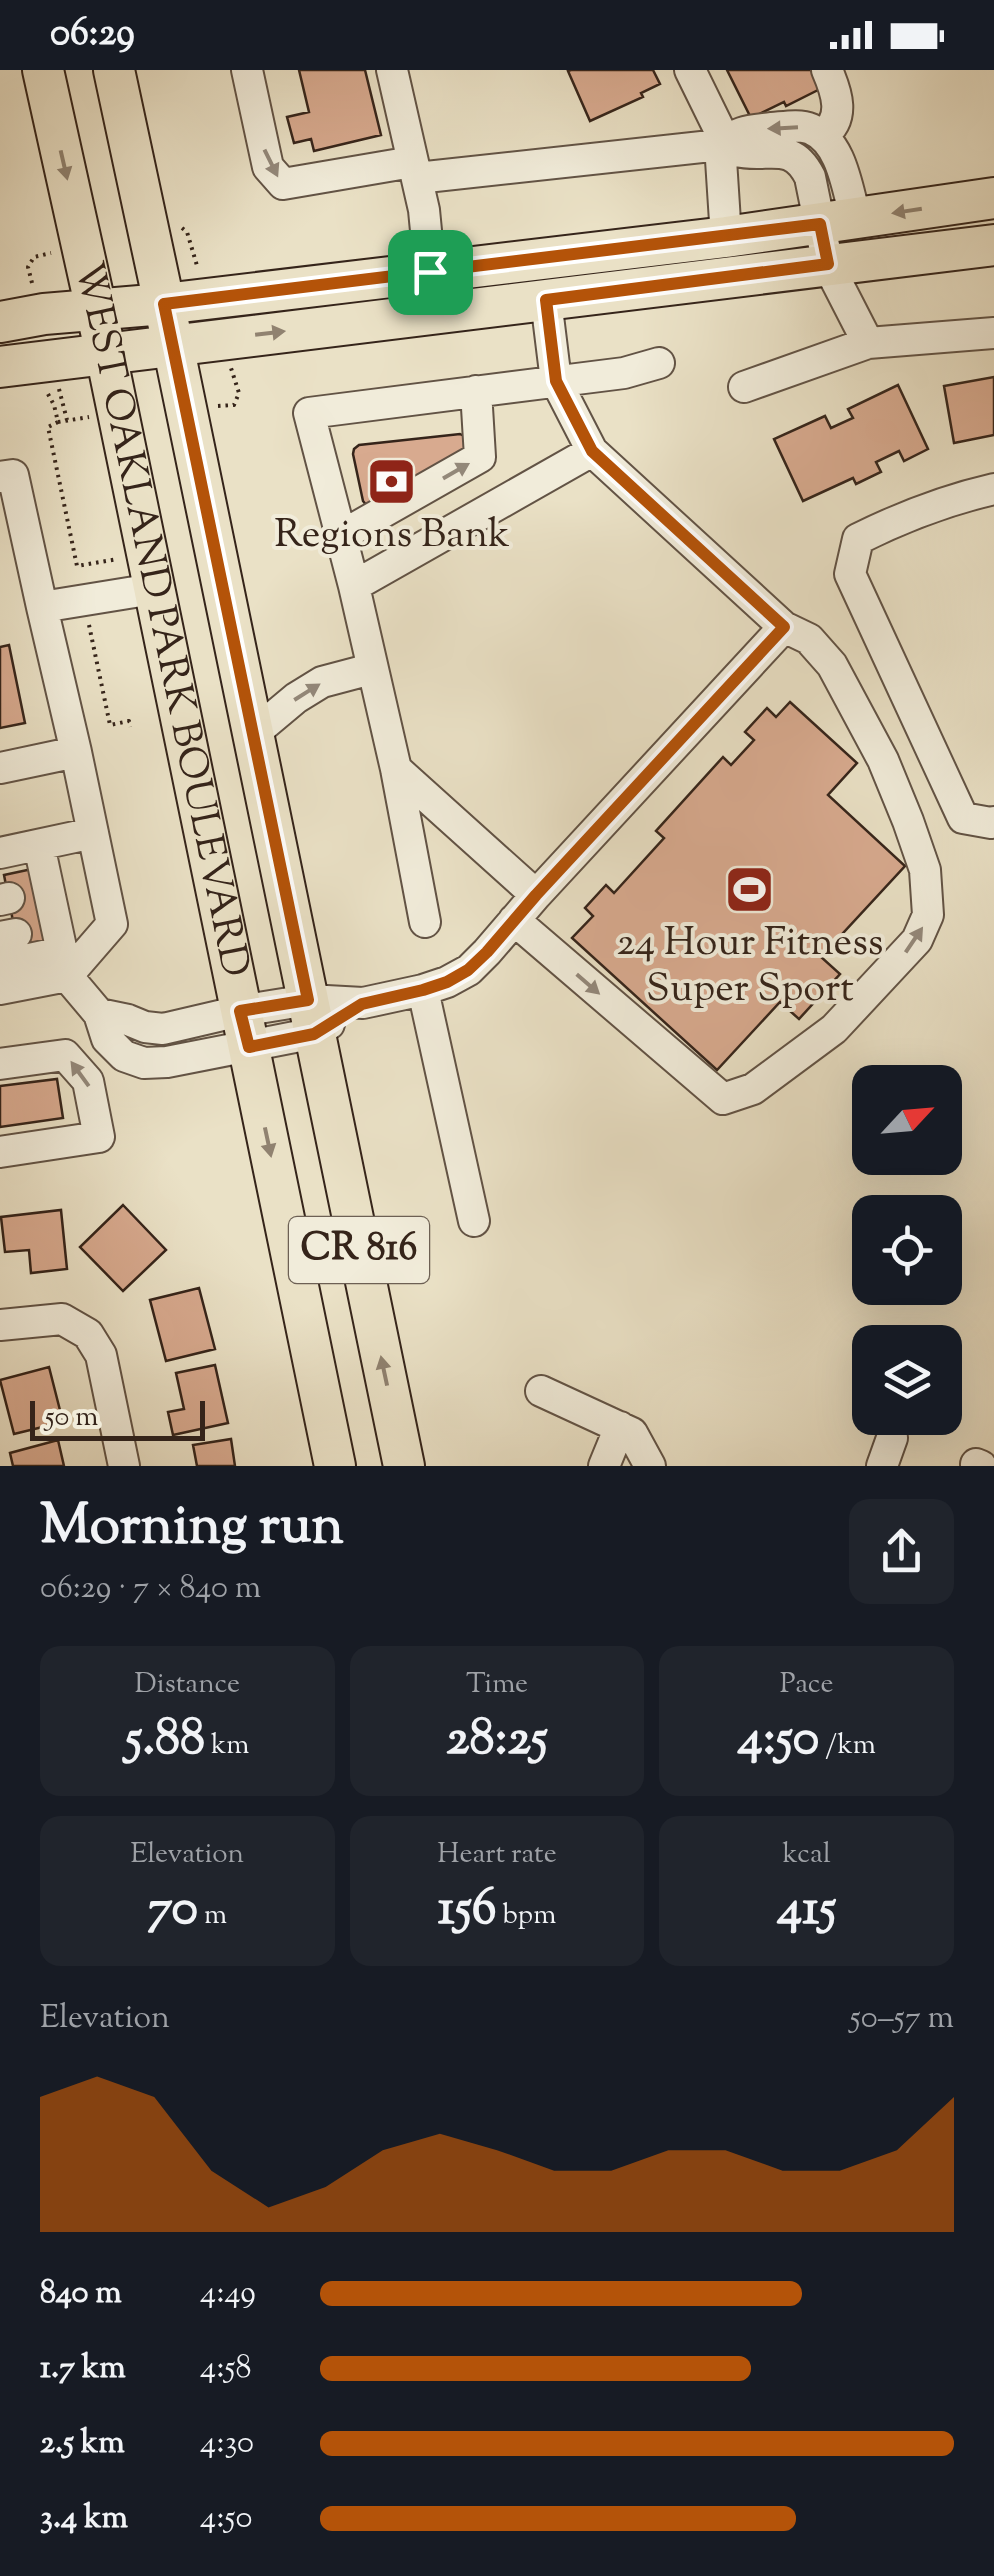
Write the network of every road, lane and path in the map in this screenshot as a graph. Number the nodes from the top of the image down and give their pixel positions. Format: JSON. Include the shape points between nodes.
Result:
{"nodes":[{"id":1,"x":43,"y":70,"type":"edge"},
{"id":2,"x":114,"y":70,"type":"edge"},
{"id":3,"x":247,"y":70,"type":"edge"},
{"id":4,"x":392,"y":70,"type":"edge"},
{"id":5,"x":690,"y":70,"type":"edge"},
{"id":6,"x":827,"y":70,"type":"edge"},
{"id":7,"x":822,"y":136,"type":"junction"},
{"id":8,"x":720,"y":145,"type":"junction"},
{"id":9,"x":415,"y":170,"type":"junction"},
{"id":10,"x":994,"y":198,"type":"edge"},
{"id":11,"x":838,"y":222,"type":"junction"},
{"id":12,"x":726,"y":237,"type":"junction"},
{"id":13,"x":994,"y":245,"type":"edge"},
{"id":14,"x":828,"y":264,"type":"junction"},
{"id":15,"x":430,"y":272,"type":"junction"},
{"id":16,"x":546,"y":300,"type":"junction"},
{"id":17,"x":164,"y":304,"type":"junction"},
{"id":18,"x":96,"y":310,"type":"junction"},
{"id":19,"x":0,"y":322,"type":"edge"},
{"id":20,"x":994,"y":333,"type":"edge"},
{"id":21,"x":868,"y":343,"type":"junction"},
{"id":22,"x":174,"y":345,"type":"junction"},
{"id":23,"x":106,"y":354,"type":"junction"},
{"id":24,"x":660,"y":363,"type":"dead end"},
{"id":25,"x":0,"y":367,"type":"edge"},
{"id":26,"x":556,"y":381,"type":"junction"},
{"id":27,"x":744,"y":387,"type":"dead end"},
{"id":28,"x":43,"y":391,"type":"dead end"},
{"id":29,"x":476,"y":392,"type":"junction"},
{"id":30,"x":67,"y":420,"type":"dead end"},
{"id":31,"x":58,"y":422,"type":"junction"},
{"id":32,"x":592,"y":451,"type":"junction"},
{"id":33,"x":0,"y":477,"type":"edge"},
{"id":34,"x":994,"y":488,"type":"edge"},
{"id":35,"x":341,"y":536,"type":"junction"},
{"id":36,"x":124,"y":558,"type":"dead end"},
{"id":37,"x":354,"y":586,"type":"junction"},
{"id":38,"x":153,"y":589,"type":"junction"},
{"id":39,"x":84,"y":600,"type":"junction"},
{"id":40,"x":42,"y":607,"type":"junction"},
{"id":41,"x":784,"y":627,"type":"junction"},
{"id":42,"x":371,"y":669,"type":"junction"},
{"id":43,"x":130,"y":727,"type":"dead end"},
{"id":44,"x":253,"y":734,"type":"junction"},
{"id":45,"x":76,"y":752,"type":"junction"},
{"id":46,"x":0,"y":768,"type":"edge"},
{"id":47,"x":396,"y":769,"type":"junction"},
{"id":48,"x":994,"y":822,"type":"edge"},
{"id":49,"x":93,"y":833,"type":"junction"},
{"id":50,"x":39,"y":845,"type":"junction"},
{"id":51,"x":0,"y":853,"type":"edge"},
{"id":52,"x":23,"y":895,"type":"edge"},
{"id":53,"x":536,"y":895,"type":"junction"},
{"id":54,"x":514,"y":920,"type":"junction"},
{"id":55,"x":424,"y":922,"type":"dead end"},
{"id":56,"x":15,"y":953,"type":"edge"},
{"id":57,"x":67,"y":976,"type":"junction"},
{"id":58,"x":423,"y":990,"type":"junction"},
{"id":59,"x":311,"y":1017,"type":"junction"},
{"id":60,"x":244,"y":1029,"type":"junction"},
{"id":61,"x":0,"y":1064,"type":"edge"},
{"id":62,"x":98,"y":1120,"type":"junction"},
{"id":63,"x":0,"y":1134,"type":"edge"},
{"id":64,"x":0,"y":1152,"type":"edge"},
{"id":65,"x":474,"y":1221,"type":"dead end"},
{"id":66,"x":0,"y":1326,"type":"edge"},
{"id":67,"x":540,"y":1390,"type":"dead end"},
{"id":68,"x":620,"y":1427,"type":"junction"},
{"id":69,"x":124,"y":1466,"type":"edge"},
{"id":70,"x":335,"y":1466,"type":"edge"},
{"id":71,"x":404,"y":1466,"type":"edge"},
{"id":72,"x":604,"y":1466,"type":"edge"},
{"id":73,"x":650,"y":1466,"type":"edge"}],
"edges":[{"from":1,"to":18,"type":"main road","name":"WEST OAKLAND PARK BOULEVARD","number":"CR 816","one_way":true},
{"from":2,"to":17,"type":"main road","name":"WEST OAKLAND PARK BOULEVARD","number":"CR 816"},
{"from":3,"to":9,"type":"street","one_way":true,"via":[[268,166],[283,184]]},
{"from":4,"to":9,"type":"street"},
{"from":5,"to":8,"type":"street","via":[[720,129]]},
{"from":6,"to":7,"type":"street","via":[[838,110]]},
{"from":7,"to":8,"type":"street","one_way":true,"via":[[794,126],[738,132]]},
{"from":7,"to":11,"type":"street","via":[[834,150]]},
{"from":8,"to":9,"type":"street"},
{"from":8,"to":11,"type":"street","via":[[782,152],[803,164]]},
{"from":8,"to":12,"type":"street"},
{"from":9,"to":15,"type":"street"},
{"from":10,"to":11,"type":"main road","one_way":true},
{"from":11,"to":12,"type":"main road"},
{"from":11,"to":14,"type":"street"},
{"from":12,"to":15,"type":"main road"},
{"from":13,"to":14,"type":"main road"},
{"from":14,"to":16,"type":"main road"},
{"from":14,"to":21,"type":"street"},
{"from":15,"to":17,"type":"main road"},
{"from":22,"to":16,"type":"main road","one_way":true},
{"from":16,"to":26,"type":"street"},
{"from":17,"to":18,"type":"main road"},
{"from":17,"to":22,"type":"main road","name":"WEST OAKLAND PARK BOULEVARD","number":"CR 816"},
{"from":18,"to":19,"type":"main road"},
{"from":18,"to":23,"type":"main road","name":"WEST OAKLAND PARK BOULEVARD","number":"CR 816"},
{"from":20,"to":21,"type":"street"},
{"from":21,"to":27,"type":"street"},
{"from":22,"to":23,"type":"main road"},
{"from":22,"to":44,"type":"main road","name":"WEST OAKLAND PARK BOULEVARD","number":"CR 816"},
{"from":23,"to":25,"type":"main road"},
{"from":23,"to":38,"type":"main road","name":"WEST OAKLAND PARK BOULEVARD","number":"CR 816"},
{"from":24,"to":26,"type":"street"},
{"from":26,"to":29,"type":"street"},
{"from":26,"to":32,"type":"street"},
{"from":28,"to":31,"type":"path"},
{"from":35,"to":29,"type":"street","one_way":true,"via":[[480,457]]},
{"from":29,"to":35,"type":"street","via":[[309,413]]},
{"from":30,"to":31,"type":"path"},
{"from":31,"to":36,"type":"path","via":[[48,427],[77,566]]},
{"from":32,"to":37,"type":"street"},
{"from":32,"to":41,"type":"street"},
{"from":33,"to":40,"type":"street","via":[[13,474]]},
{"from":34,"to":48,"type":"street","via":[[907,515],[858,539],[850,574],[963,818]]},
{"from":35,"to":37,"type":"street"},
{"from":37,"to":42,"type":"street"},
{"from":38,"to":39,"type":"street"},
{"from":38,"to":60,"type":"main road","name":"WEST OAKLAND PARK BOULEVARD","number":"CR 816"},
{"from":39,"to":40,"type":"street"},
{"from":39,"to":43,"type":"path","via":[[110,724],[129,721]]},
{"from":40,"to":45,"type":"street"},
{"from":41,"to":53,"type":"street"},
{"from":54,"to":41,"type":"street","one_way":true,"via":[[723,1099],[753,1090],[834,1028],[917,940],[928,915],[925,870],[908,820],[832,665],[809,639]]},
{"from":44,"to":42,"type":"street","one_way":true,"via":[[322,682]]},
{"from":42,"to":47,"type":"street"},
{"from":44,"to":59,"type":"main road","name":"WEST OAKLAND PARK BOULEVARD","number":"CR 816"},
{"from":45,"to":46,"type":"street"},
{"from":45,"to":49,"type":"street"},
{"from":47,"to":53,"type":"street"},
{"from":47,"to":55,"type":"street"},
{"from":49,"to":50,"type":"street"},
{"from":49,"to":57,"type":"street","via":[[112,924]]},
{"from":50,"to":51,"type":"street"},
{"from":50,"to":52,"type":"street"},
{"from":52,"to":56,"type":"street"},
{"from":53,"to":54,"type":"street"},
{"from":54,"to":58,"type":"street","via":[[468,970]]},
{"from":56,"to":57,"type":"street"},
{"from":57,"to":60,"type":"street","via":[[99,1014],[163,1029]]},
{"from":58,"to":59,"type":"street"},
{"from":58,"to":65,"type":"street"},
{"from":59,"to":60,"type":"street"},
{"from":71,"to":59,"type":"main road","name":"WEST OAKLAND PARK BOULEVARD","number":"CR 816","one_way":true},
{"from":60,"to":70,"type":"main road","name":"WEST OAKLAND PARK BOULEVARD","number":"CR 816","one_way":true},
{"from":62,"to":61,"type":"street","one_way":true,"via":[[88,1081],[65,1054]]},
{"from":62,"to":63,"type":"street"},
{"from":62,"to":64,"type":"street","via":[[99,1137]]},
{"from":66,"to":69,"type":"street","via":[[62,1319],[88,1334],[101,1355]]},
{"from":67,"to":68,"type":"street"},
{"from":68,"to":72,"type":"street"},
{"from":68,"to":73,"type":"street","via":[[632,1433]]}]}
